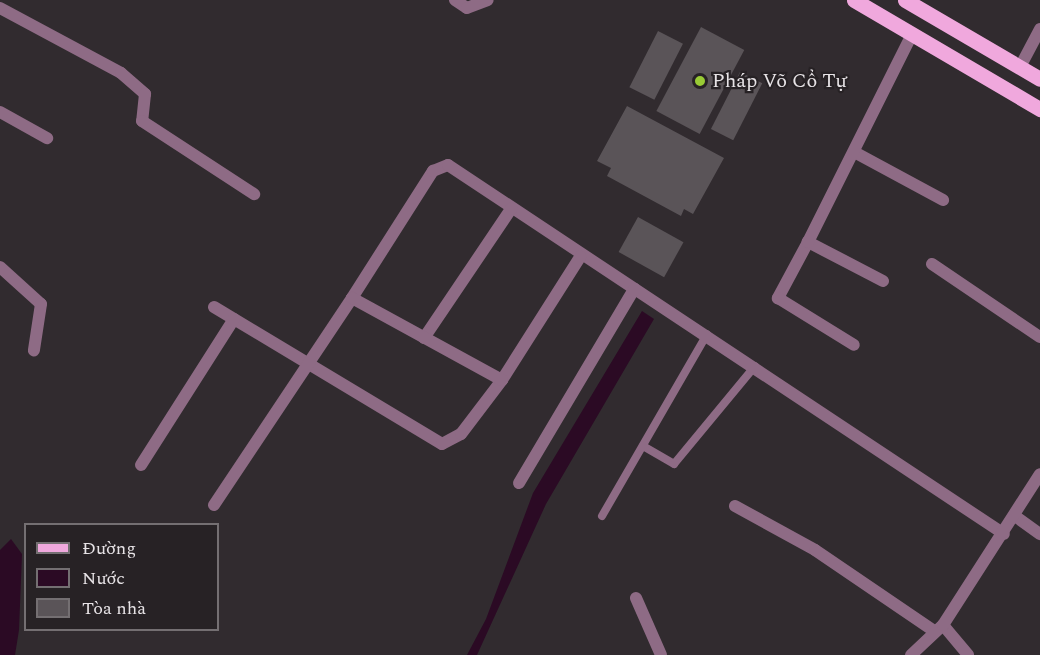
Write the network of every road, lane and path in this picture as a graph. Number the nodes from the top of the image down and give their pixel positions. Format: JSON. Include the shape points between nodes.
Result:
{"nodes":[{"id":1,"x":455,"y":0,"type":"edge"},
{"id":2,"x":488,"y":0,"type":"edge"},
{"id":3,"x":854,"y":0,"type":"edge"},
{"id":4,"x":905,"y":0,"type":"edge"},
{"id":5,"x":0,"y":8,"type":"edge"},
{"id":6,"x":1040,"y":29,"type":"edge"},
{"id":7,"x":912,"y":34,"type":"junction"},
{"id":8,"x":1020,"y":67,"type":"junction"},
{"id":9,"x":1040,"y":79,"type":"edge"},
{"id":10,"x":1040,"y":109,"type":"edge"},
{"id":11,"x":0,"y":112,"type":"edge"},
{"id":12,"x":47,"y":138,"type":"dead end"},
{"id":13,"x":856,"y":153,"type":"junction"},
{"id":14,"x":254,"y":194,"type":"dead end"},
{"id":15,"x":943,"y":200,"type":"dead end"},
{"id":16,"x":511,"y":209,"type":"junction"},
{"id":17,"x":808,"y":242,"type":"junction"},
{"id":18,"x":580,"y":257,"type":"junction"},
{"id":19,"x":932,"y":264,"type":"dead end"},
{"id":20,"x":0,"y":267,"type":"edge"},
{"id":21,"x":883,"y":281,"type":"dead end"},
{"id":22,"x":634,"y":289,"type":"junction"},
{"id":23,"x":352,"y":298,"type":"junction"},
{"id":24,"x":214,"y":307,"type":"dead end"},
{"id":25,"x":234,"y":319,"type":"junction"},
{"id":26,"x":707,"y":334,"type":"junction"},
{"id":27,"x":1040,"y":337,"type":"edge"},
{"id":28,"x":424,"y":338,"type":"junction"},
{"id":29,"x":854,"y":345,"type":"dead end"},
{"id":30,"x":34,"y":350,"type":"dead end"},
{"id":31,"x":310,"y":366,"type":"junction"},
{"id":32,"x":755,"y":366,"type":"junction"},
{"id":33,"x":502,"y":380,"type":"junction"},
{"id":34,"x":643,"y":446,"type":"junction"},
{"id":35,"x":141,"y":465,"type":"dead end"},
{"id":36,"x":1040,"y":474,"type":"edge"},
{"id":37,"x":519,"y":483,"type":"dead end"},
{"id":38,"x":214,"y":505,"type":"dead end"},
{"id":39,"x":735,"y":506,"type":"dead end"},
{"id":40,"x":602,"y":516,"type":"dead end"},
{"id":41,"x":1015,"y":516,"type":"junction"},
{"id":42,"x":1004,"y":534,"type":"junction"},
{"id":43,"x":1040,"y":534,"type":"edge"},
{"id":44,"x":636,"y":598,"type":"dead end"},
{"id":45,"x":938,"y":628,"type":"junction"},
{"id":46,"x":661,"y":655,"type":"edge"},
{"id":47,"x":911,"y":655,"type":"edge"},
{"id":48,"x":968,"y":655,"type":"edge"}],
"edges":[{"from":1,"to":2,"type":"street","via":[[467,8]]},
{"from":3,"to":7,"type":"main road"},
{"from":4,"to":8,"type":"main road"},
{"from":5,"to":14,"type":"street","via":[[121,73],[145,94],[142,121]]},
{"from":6,"to":8,"type":"street"},
{"from":7,"to":10,"type":"main road"},
{"from":7,"to":13,"type":"street"},
{"from":8,"to":9,"type":"main road"},
{"from":11,"to":12,"type":"street"},
{"from":13,"to":15,"type":"street"},
{"from":13,"to":17,"type":"street"},
{"from":16,"to":18,"type":"street"},
{"from":16,"to":23,"type":"street","via":[[448,165],[439,166]]},
{"from":16,"to":28,"type":"street"},
{"from":17,"to":21,"type":"street"},
{"from":17,"to":29,"type":"street","via":[[778,298]]},
{"from":18,"to":22,"type":"street"},
{"from":18,"to":33,"type":"street"},
{"from":19,"to":27,"type":"street"},
{"from":20,"to":30,"type":"street","via":[[40,304]]},
{"from":22,"to":26,"type":"street"},
{"from":22,"to":37,"type":"street"},
{"from":23,"to":28,"type":"street"},
{"from":23,"to":31,"type":"street"},
{"from":24,"to":25,"type":"street"},
{"from":25,"to":31,"type":"street"},
{"from":25,"to":35,"type":"street"},
{"from":26,"to":32,"type":"street"},
{"from":26,"to":34,"type":"lane"},
{"from":28,"to":33,"type":"street"},
{"from":31,"to":33,"type":"street","via":[[442,444],[461,434]]},
{"from":31,"to":38,"type":"street"},
{"from":32,"to":34,"type":"lane","via":[[674,464]]},
{"from":32,"to":42,"type":"street"},
{"from":34,"to":40,"type":"lane"},
{"from":36,"to":41,"type":"street"},
{"from":39,"to":45,"type":"street","via":[[815,550]]},
{"from":41,"to":42,"type":"street"},
{"from":41,"to":43,"type":"street"},
{"from":42,"to":45,"type":"street"},
{"from":44,"to":46,"type":"street"},
{"from":45,"to":47,"type":"street"},
{"from":45,"to":48,"type":"street"}]}
